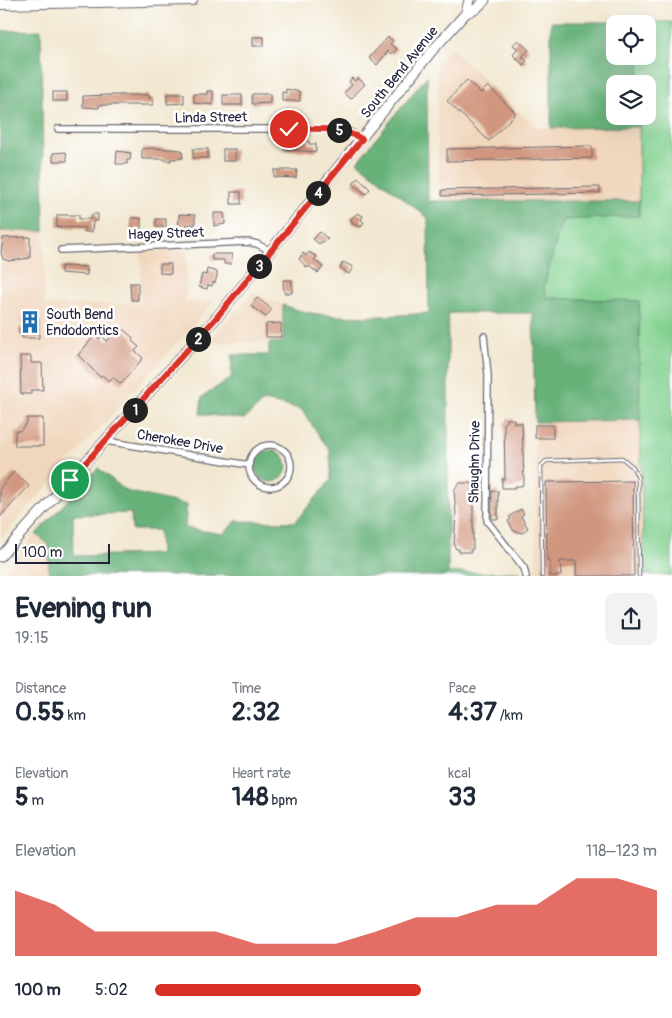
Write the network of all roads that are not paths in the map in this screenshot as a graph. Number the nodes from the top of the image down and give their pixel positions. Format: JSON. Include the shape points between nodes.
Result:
{"nodes":[{"id":1,"x":192,"y":0,"type":"edge"},
{"id":2,"x":469,"y":0,"type":"edge"},
{"id":3,"x":484,"y":0,"type":"edge"},
{"id":4,"x":0,"y":4,"type":"edge"},
{"id":5,"x":466,"y":13,"type":"junction"},
{"id":6,"x":58,"y":129,"type":"dead end"},
{"id":7,"x":362,"y":139,"type":"junction"},
{"id":8,"x":61,"y":250,"type":"dead end"},
{"id":9,"x":271,"y":252,"type":"junction"},
{"id":10,"x":484,"y":336,"type":"dead end"},
{"id":11,"x":106,"y":441,"type":"junction"},
{"id":12,"x":249,"y":466,"type":"junction"},
{"id":13,"x":0,"y":557,"type":"edge"},
{"id":14,"x":526,"y":576,"type":"edge"},
{"id":15,"x":542,"y":576,"type":"edge"},
{"id":16,"x":638,"y":576,"type":"edge"}],
"edges":[{"from":1,"to":4,"type":"highway"},
{"from":2,"to":5,"type":"main road","name":"South Bend Avenue"},
{"from":3,"to":5,"type":"main road","name":"South Bend Avenue","via":[[476,9]]},
{"from":5,"to":7,"type":"main road","name":"South Bend Avenue"},
{"from":6,"to":7,"type":"street","name":"Linda Street","via":[[336,129]]},
{"from":7,"to":9,"type":"main road","name":"South Bend Avenue"},
{"from":8,"to":9,"type":"street","name":"Hagey Street","via":[[248,242]]},
{"from":9,"to":11,"type":"main road","name":"South Bend Avenue","via":[[195,343]]},
{"from":10,"to":14,"type":"street","name":"Shaughn Drive","via":[[488,375],[487,521],[524,568]]},
{"from":11,"to":12,"type":"street","name":"Cherokee Drive"},
{"from":11,"to":13,"type":"main road","name":"South Bend Avenue"},
{"from":12,"to":12,"type":"street","via":[[256,449],[274,445],[288,454],[292,467],[282,484],[270,487],[257,483]]},
{"from":15,"to":16,"type":"lane","via":[[541,466],[546,461],[622,458],[633,466],[638,478]]}]}
